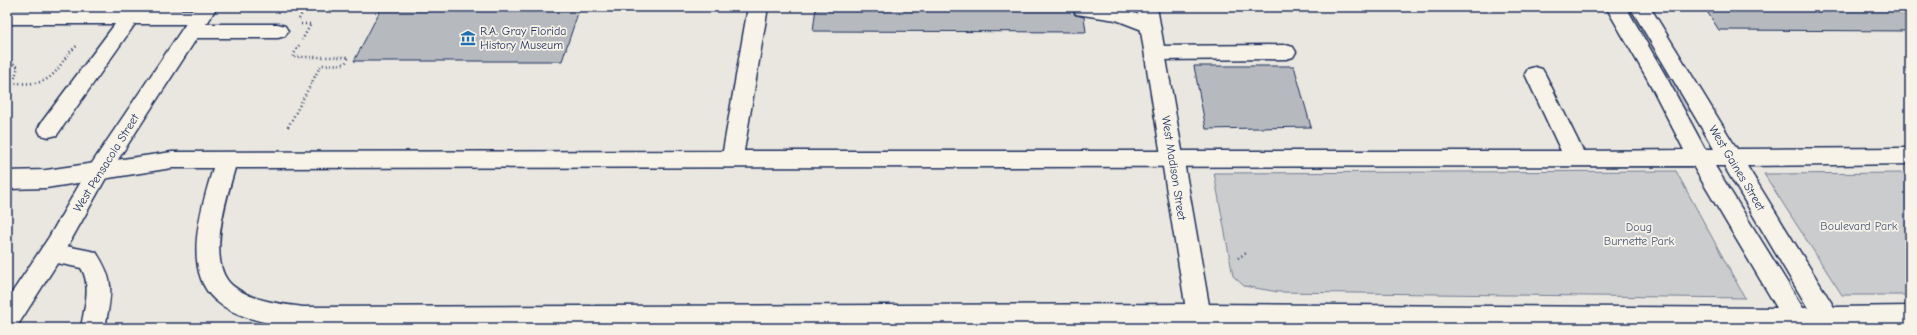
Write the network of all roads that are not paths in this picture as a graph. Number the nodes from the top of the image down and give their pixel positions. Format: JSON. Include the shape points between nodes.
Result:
{"nodes":[{"id":1,"x":758,"y":7,"type":"edge"},
{"id":2,"x":1616,"y":7,"type":"edge"},
{"id":3,"x":1640,"y":7,"type":"edge"},
{"id":4,"x":1083,"y":9,"type":"dead end"},
{"id":5,"x":7,"y":17,"type":"edge"},
{"id":6,"x":130,"y":17,"type":"junction"},
{"id":7,"x":1149,"y":17,"type":"edge"},
{"id":8,"x":200,"y":18,"type":"edge"},
{"id":9,"x":278,"y":31,"type":"dead end"},
{"id":10,"x":1286,"y":52,"type":"dead end"},
{"id":11,"x":1155,"y":53,"type":"junction"},
{"id":12,"x":1535,"y":74,"type":"dead end"},
{"id":13,"x":49,"y":128,"type":"dead end"},
{"id":14,"x":1910,"y":156,"type":"edge"},
{"id":15,"x":1699,"y":158,"type":"junction"},
{"id":16,"x":1731,"y":158,"type":"junction"},
{"id":17,"x":1172,"y":159,"type":"junction"},
{"id":18,"x":1576,"y":159,"type":"junction"},
{"id":19,"x":227,"y":160,"type":"junction"},
{"id":20,"x":732,"y":160,"type":"junction"},
{"id":21,"x":98,"y":172,"type":"junction"},
{"id":22,"x":7,"y":180,"type":"edge"},
{"id":23,"x":51,"y":253,"type":"junction"},
{"id":24,"x":1900,"y":320,"type":"edge"},
{"id":25,"x":7,"y":321,"type":"edge"},
{"id":26,"x":1199,"y":322,"type":"edge"},
{"id":27,"x":1799,"y":323,"type":"edge"},
{"id":28,"x":1830,"y":323,"type":"edge"},
{"id":29,"x":93,"y":328,"type":"edge"}],
"edges":[{"from":1,"to":20,"type":"street"},
{"from":2,"to":15,"type":"street"},
{"from":3,"to":16,"type":"street","name":"West Gaines Street"},
{"from":4,"to":7,"type":"street"},
{"from":5,"to":6,"type":"street"},
{"from":6,"to":8,"type":"street"},
{"from":6,"to":13,"type":"street"},
{"from":7,"to":11,"type":"street","name":"West Madison Street"},
{"from":8,"to":9,"type":"street"},
{"from":8,"to":21,"type":"street","name":"West Pensacola Street"},
{"from":10,"to":11,"type":"street"},
{"from":11,"to":17,"type":"street","name":"West Madison Street"},
{"from":12,"to":18,"type":"street"},
{"from":14,"to":16,"type":"street"},
{"from":15,"to":16,"type":"street"},
{"from":15,"to":18,"type":"street"},
{"from":15,"to":27,"type":"street"},
{"from":16,"to":28,"type":"street","name":"West Gaines Street"},
{"from":17,"to":18,"type":"street"},
{"from":17,"to":20,"type":"street"},
{"from":17,"to":26,"type":"street","name":"West Madison Street"},
{"from":19,"to":20,"type":"street"},
{"from":19,"to":21,"type":"street","via":[[172,160]]},
{"from":19,"to":26,"type":"street","via":[[212,210],[207,244],[210,273],[222,291],[243,303],[268,312],[303,318]]},
{"from":21,"to":22,"type":"street","via":[[46,179]]},
{"from":21,"to":23,"type":"street","name":"West Pensacola Street"},
{"from":23,"to":25,"type":"street","name":"West Pensacola Street"},
{"from":23,"to":29,"type":"street","via":[[88,259],[97,273],[99,295]]},
{"from":24,"to":28,"type":"street"},
{"from":26,"to":27,"type":"street"},
{"from":27,"to":28,"type":"street"}]}
